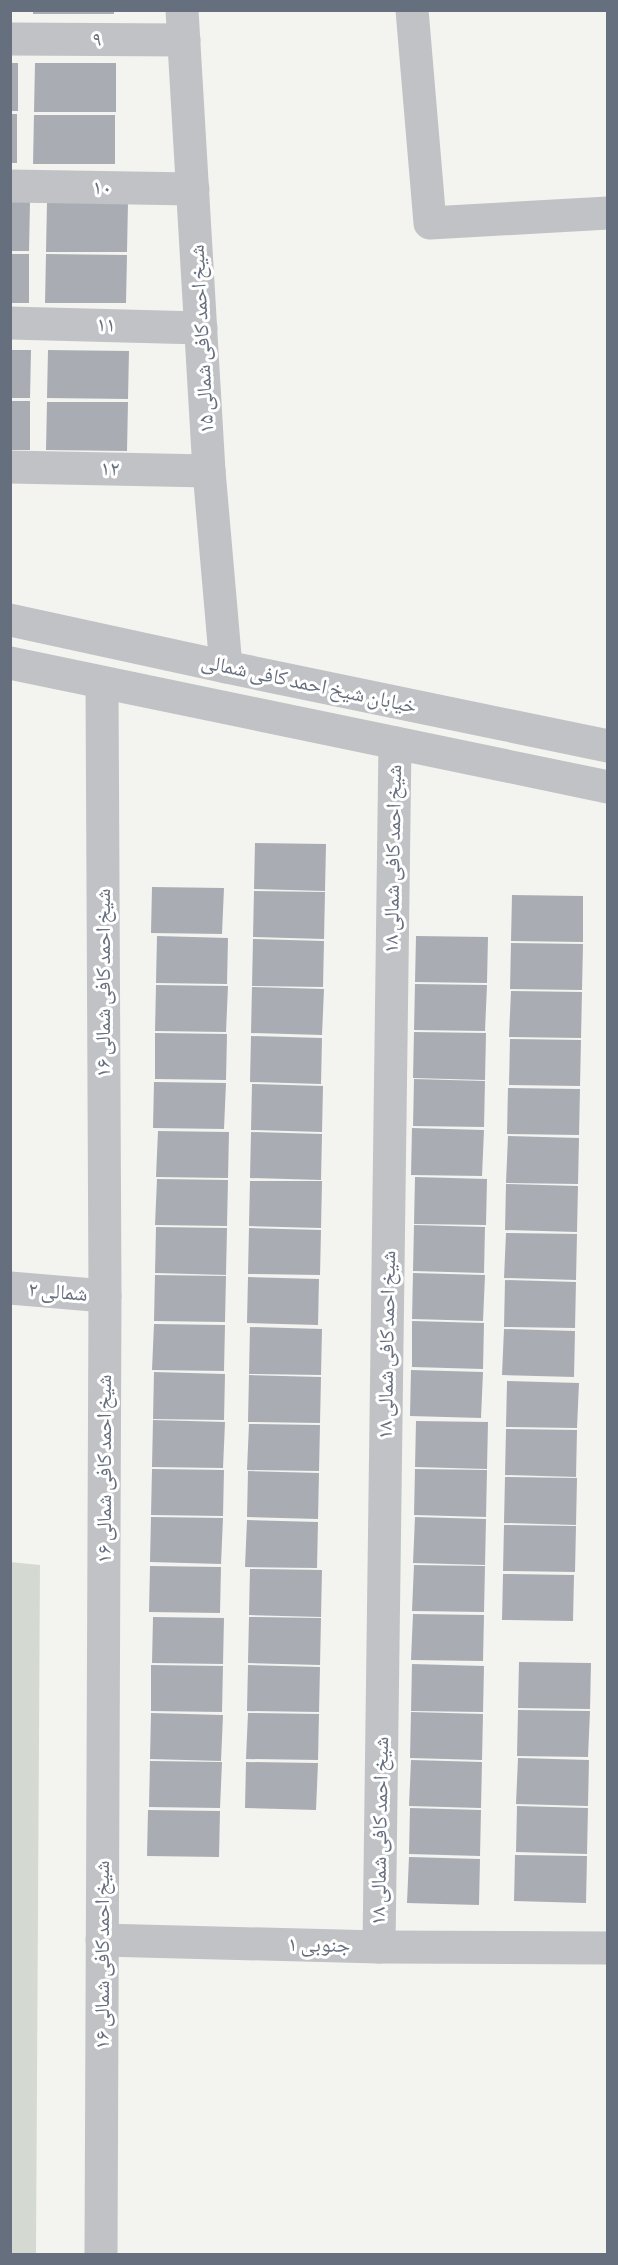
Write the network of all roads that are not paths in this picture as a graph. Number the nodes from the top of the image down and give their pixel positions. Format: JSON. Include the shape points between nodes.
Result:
{"nodes":[{"id":1,"x":412,"y":10,"type":"edge"},
{"id":2,"x":183,"y":25,"type":"edge"},
{"id":3,"x":10,"y":39,"type":"edge"},
{"id":4,"x":10,"y":186,"type":"edge"},
{"id":5,"x":193,"y":189,"type":"junction"},
{"id":6,"x":608,"y":213,"type":"edge"},
{"id":7,"x":10,"y":323,"type":"edge"},
{"id":8,"x":201,"y":328,"type":"junction"},
{"id":9,"x":10,"y":468,"type":"edge"},
{"id":10,"x":209,"y":471,"type":"junction"},
{"id":11,"x":10,"y":620,"type":"edge"},
{"id":12,"x":10,"y":663,"type":"edge"},
{"id":13,"x":226,"y":667,"type":"junction"},
{"id":14,"x":102,"y":683,"type":"junction"},
{"id":15,"x":395,"y":743,"type":"junction"},
{"id":16,"x":608,"y":746,"type":"edge"},
{"id":17,"x":608,"y":787,"type":"edge"},
{"id":18,"x":10,"y":1288,"type":"edge"},
{"id":19,"x":105,"y":1296,"type":"junction"},
{"id":20,"x":102,"y":1940,"type":"junction"},
{"id":21,"x":379,"y":1947,"type":"junction"},
{"id":22,"x":608,"y":1948,"type":"edge"},
{"id":23,"x":101,"y":2254,"type":"edge"}],
"edges":[{"from":1,"to":6,"type":"street","via":[[430,223]]},
{"from":2,"to":3,"type":"street","name":"۹"},
{"from":2,"to":5,"type":"street","name":"شیخ احمد کافی شمالی ۱۵"},
{"from":4,"to":5,"type":"street","name":"۱۰"},
{"from":5,"to":8,"type":"street","name":"شیخ احمد کافی شمالی ۱۵"},
{"from":7,"to":8,"type":"street","name":"۱۱"},
{"from":8,"to":10,"type":"street","name":"شیخ احمد کافی شمالی ۱۵"},
{"from":9,"to":10,"type":"street","name":"۱۲"},
{"from":10,"to":13,"type":"street","name":"شیخ احمد کافی شمالی ۱۵"},
{"from":11,"to":13,"type":"street","name":"خیابان شیخ احمد کافی شمالی"},
{"from":12,"to":14,"type":"street","name":"خیابان شیخ احمد کافی شمالی"},
{"from":13,"to":16,"type":"street","name":"خیابان شیخ احمد کافی شمالی"},
{"from":14,"to":15,"type":"street","name":"خیابان شیخ احمد کافی شمالی"},
{"from":14,"to":19,"type":"street","name":"شیخ احمد کافی شمالی ۱۶"},
{"from":15,"to":17,"type":"street","name":"خیابان شیخ احمد کافی شمالی"},
{"from":15,"to":21,"type":"street","name":"شیخ احمد کافی شمالی ۱۸"},
{"from":18,"to":19,"type":"street","name":"۲ شمالی"},
{"from":19,"to":20,"type":"street","name":"شیخ احمد کافی شمالی ۱۶"},
{"from":20,"to":21,"type":"street","name":"جنوبی ۱"},
{"from":20,"to":23,"type":"street","name":"شیخ احمد کافی شمالی ۱۶"},
{"from":21,"to":22,"type":"street","name":"جنوبی ۱"}]}
